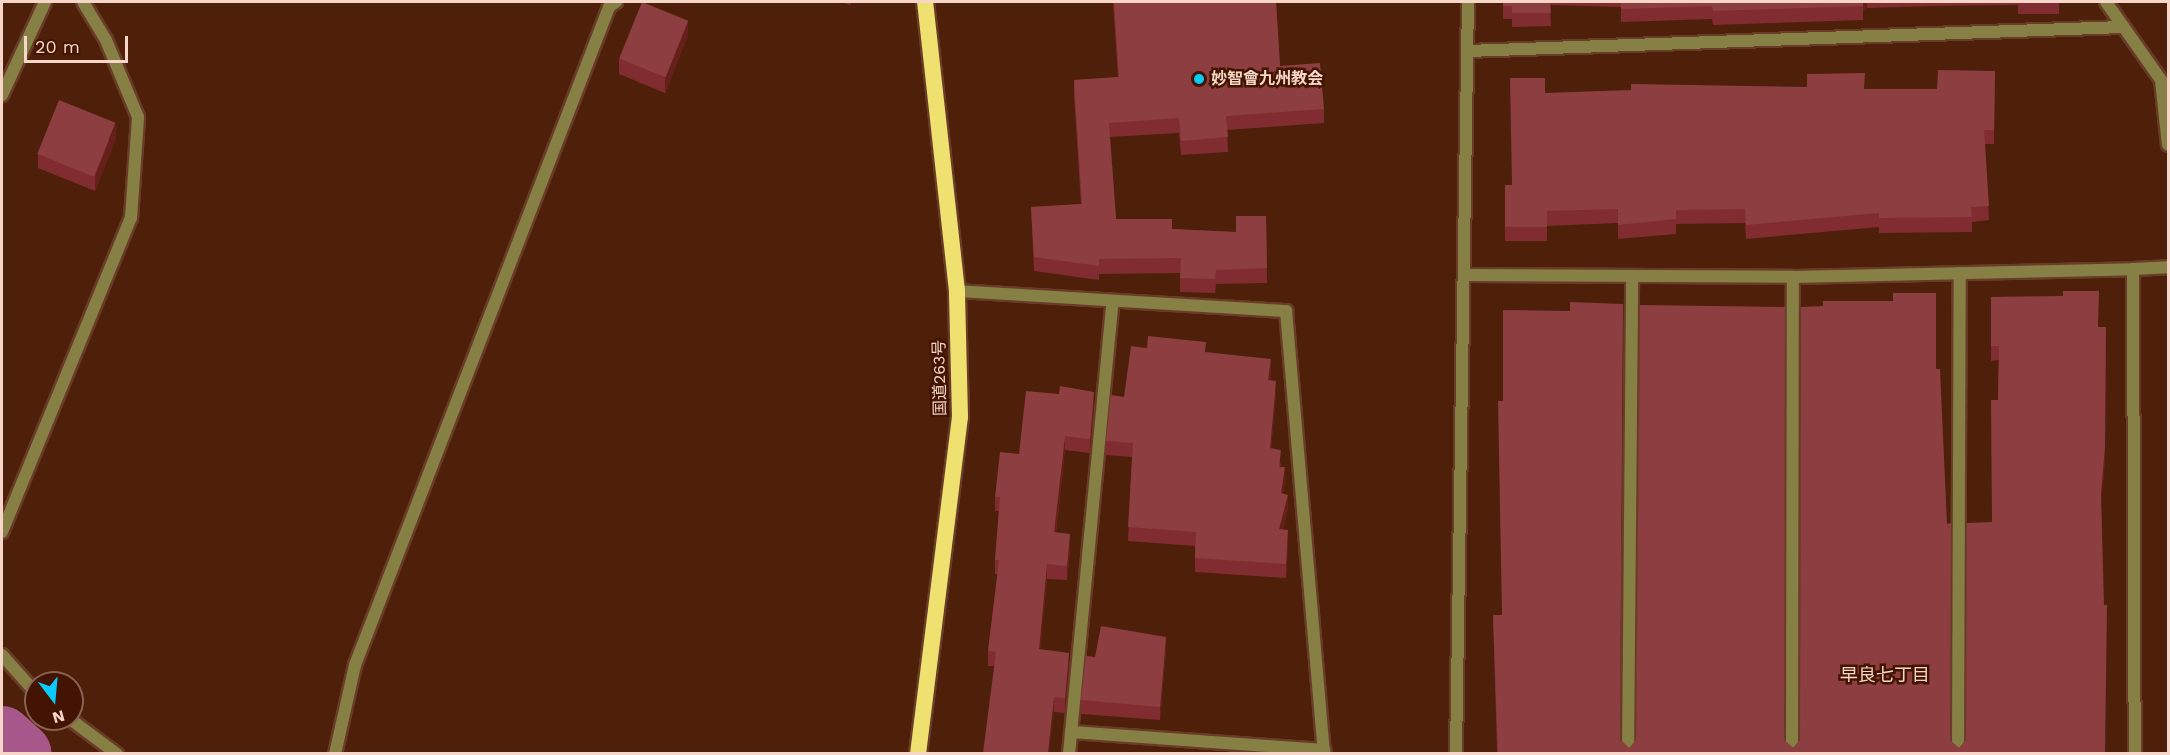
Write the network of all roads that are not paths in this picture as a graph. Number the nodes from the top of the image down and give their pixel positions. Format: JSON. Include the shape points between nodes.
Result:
{"nodes":[{"id":1,"x":45,"y":2,"type":"edge"},
{"id":2,"x":83,"y":2,"type":"edge"},
{"id":3,"x":616,"y":2,"type":"edge"},
{"id":4,"x":925,"y":2,"type":"edge"},
{"id":5,"x":1468,"y":2,"type":"edge"},
{"id":6,"x":2106,"y":2,"type":"edge"},
{"id":7,"x":2124,"y":27,"type":"junction"},
{"id":8,"x":1468,"y":51,"type":"junction"},
{"id":9,"x":2,"y":94,"type":"edge"},
{"id":10,"x":2169,"y":145,"type":"edge"},
{"id":11,"x":2169,"y":267,"type":"edge"},
{"id":12,"x":2133,"y":269,"type":"junction"},
{"id":13,"x":1960,"y":273,"type":"junction"},
{"id":14,"x":1465,"y":275,"type":"junction"},
{"id":15,"x":1632,"y":276,"type":"junction"},
{"id":16,"x":1793,"y":277,"type":"junction"},
{"id":17,"x":957,"y":291,"type":"junction"},
{"id":18,"x":1113,"y":301,"type":"junction"},
{"id":19,"x":2,"y":532,"type":"edge"},
{"id":20,"x":2,"y":655,"type":"edge"},
{"id":21,"x":24,"y":680,"type":"edge"},
{"id":22,"x":84,"y":729,"type":"edge"},
{"id":23,"x":1071,"y":732,"type":"junction"},
{"id":24,"x":1324,"y":752,"type":"edge"},
{"id":25,"x":117,"y":753,"type":"edge"},
{"id":26,"x":335,"y":753,"type":"edge"},
{"id":27,"x":918,"y":753,"type":"edge"},
{"id":28,"x":1069,"y":753,"type":"edge"},
{"id":29,"x":1456,"y":753,"type":"edge"},
{"id":30,"x":1628,"y":753,"type":"edge"},
{"id":31,"x":1792,"y":753,"type":"edge"},
{"id":32,"x":1958,"y":753,"type":"edge"},
{"id":33,"x":2135,"y":753,"type":"edge"}],
"edges":[{"from":1,"to":9,"type":"street"},
{"from":2,"to":19,"type":"street","via":[[106,40],[138,117],[131,219]]},
{"from":3,"to":26,"type":"street","via":[[609,7],[355,665]]},
{"from":4,"to":17,"type":"highway","name":"国道263号"},
{"from":5,"to":8,"type":"street"},
{"from":6,"to":7,"type":"street"},
{"from":7,"to":8,"type":"street"},
{"from":7,"to":10,"type":"street","via":[[2161,80]]},
{"from":8,"to":14,"type":"street"},
{"from":11,"to":12,"type":"street"},
{"from":12,"to":13,"type":"street"},
{"from":12,"to":33,"type":"street"},
{"from":13,"to":16,"type":"street"},
{"from":13,"to":32,"type":"street"},
{"from":14,"to":15,"type":"street"},
{"from":14,"to":29,"type":"street"},
{"from":15,"to":16,"type":"street"},
{"from":15,"to":30,"type":"street"},
{"from":16,"to":31,"type":"street"},
{"from":17,"to":18,"type":"street"},
{"from":17,"to":27,"type":"highway","name":"国道263号","via":[[960,417]]},
{"from":18,"to":23,"type":"street"},
{"from":18,"to":24,"type":"street","via":[[1286,311]]},
{"from":20,"to":21,"type":"street"},
{"from":22,"to":25,"type":"street"},
{"from":23,"to":24,"type":"street"},
{"from":23,"to":28,"type":"street"}]}
